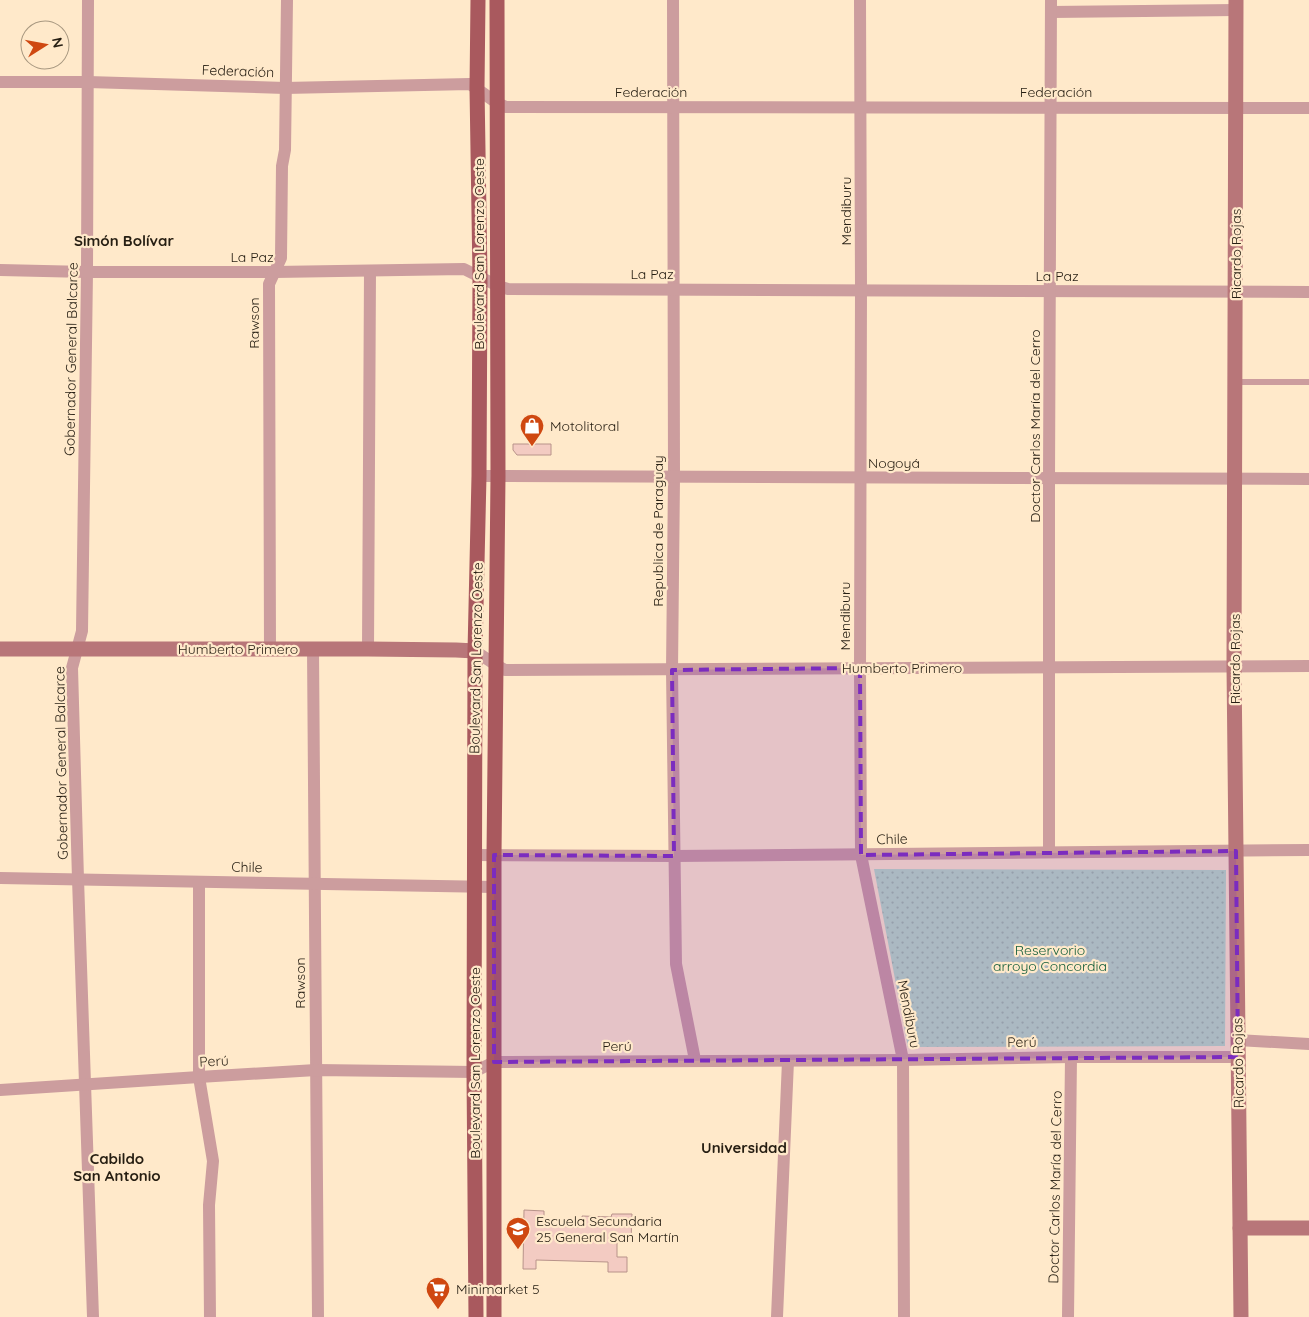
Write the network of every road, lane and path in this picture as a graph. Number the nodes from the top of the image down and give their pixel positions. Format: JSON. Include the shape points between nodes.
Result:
{"nodes":[{"id":1,"x":88,"y":0,"type":"edge"},
{"id":2,"x":287,"y":0,"type":"edge"},
{"id":3,"x":478,"y":0,"type":"edge"},
{"id":4,"x":497,"y":0,"type":"edge"},
{"id":5,"x":672,"y":0,"type":"edge"},
{"id":6,"x":860,"y":0,"type":"edge"},
{"id":7,"x":1236,"y":5,"type":"edge"},
{"id":8,"x":1051,"y":6,"type":"edge"},
{"id":9,"x":0,"y":82,"type":"edge"},
{"id":10,"x":88,"y":82,"type":"junction"},
{"id":11,"x":286,"y":88,"type":"junction"},
{"id":12,"x":477,"y":88,"type":"junction"},
{"id":13,"x":497,"y":103,"type":"junction"},
{"id":14,"x":672,"y":107,"type":"junction"},
{"id":15,"x":861,"y":107,"type":"junction"},
{"id":16,"x":1051,"y":107,"type":"junction"},
{"id":17,"x":1237,"y":108,"type":"junction"},
{"id":18,"x":1309,"y":108,"type":"edge"},
{"id":19,"x":0,"y":270,"type":"edge"},
{"id":20,"x":370,"y":271,"type":"junction"},
{"id":21,"x":87,"y":272,"type":"junction"},
{"id":22,"x":275,"y":272,"type":"junction"},
{"id":23,"x":480,"y":276,"type":"junction"},
{"id":24,"x":498,"y":286,"type":"junction"},
{"id":25,"x":673,"y":289,"type":"junction"},
{"id":26,"x":862,"y":289,"type":"junction"},
{"id":27,"x":1050,"y":291,"type":"junction"},
{"id":28,"x":1236,"y":291,"type":"junction"},
{"id":29,"x":1309,"y":292,"type":"edge"},
{"id":30,"x":1236,"y":382,"type":"junction"},
{"id":31,"x":1309,"y":382,"type":"edge"},
{"id":32,"x":479,"y":476,"type":"junction"},
{"id":33,"x":498,"y":476,"type":"junction"},
{"id":34,"x":674,"y":478,"type":"junction"},
{"id":35,"x":860,"y":478,"type":"junction"},
{"id":36,"x":1049,"y":478,"type":"junction"},
{"id":37,"x":1236,"y":479,"type":"junction"},
{"id":38,"x":1309,"y":479,"type":"edge"},
{"id":39,"x":0,"y":649,"type":"edge"},
{"id":40,"x":270,"y":649,"type":"junction"},
{"id":41,"x":313,"y":649,"type":"junction"},
{"id":42,"x":368,"y":649,"type":"junction"},
{"id":43,"x":78,"y":650,"type":"junction"},
{"id":44,"x":476,"y":651,"type":"junction"},
{"id":45,"x":496,"y":665,"type":"junction"},
{"id":46,"x":1234,"y":666,"type":"junction"},
{"id":47,"x":1309,"y":666,"type":"edge"},
{"id":48,"x":860,"y":668,"type":"junction"},
{"id":49,"x":1049,"y":668,"type":"junction"},
{"id":50,"x":672,"y":670,"type":"junction"},
{"id":51,"x":1309,"y":850,"type":"edge"},
{"id":52,"x":1236,"y":851,"type":"junction"},
{"id":53,"x":1049,"y":852,"type":"junction"},
{"id":54,"x":475,"y":854,"type":"junction"},
{"id":55,"x":494,"y":855,"type":"junction"},
{"id":56,"x":861,"y":855,"type":"junction"},
{"id":57,"x":674,"y":856,"type":"junction"},
{"id":58,"x":0,"y":878,"type":"edge"},
{"id":59,"x":78,"y":879,"type":"junction"},
{"id":60,"x":199,"y":882,"type":"junction"},
{"id":61,"x":315,"y":883,"type":"junction"},
{"id":62,"x":474,"y":887,"type":"junction"},
{"id":63,"x":494,"y":887,"type":"junction"},
{"id":64,"x":1237,"y":1040,"type":"junction"},
{"id":65,"x":1309,"y":1044,"type":"edge"},
{"id":66,"x":1071,"y":1056,"type":"junction"},
{"id":67,"x":1238,"y":1057,"type":"junction"},
{"id":68,"x":695,"y":1060,"type":"junction"},
{"id":69,"x":902,"y":1060,"type":"junction"},
{"id":70,"x":788,"y":1061,"type":"junction"},
{"id":71,"x":494,"y":1062,"type":"junction"},
{"id":72,"x":316,"y":1070,"type":"junction"},
{"id":73,"x":474,"y":1072,"type":"junction"},
{"id":74,"x":199,"y":1077,"type":"junction"},
{"id":75,"x":85,"y":1084,"type":"junction"},
{"id":76,"x":0,"y":1090,"type":"edge"},
{"id":77,"x":1240,"y":1228,"type":"junction"},
{"id":78,"x":1309,"y":1228,"type":"edge"},
{"id":79,"x":93,"y":1317,"type":"edge"},
{"id":80,"x":210,"y":1317,"type":"edge"},
{"id":81,"x":318,"y":1317,"type":"edge"},
{"id":82,"x":476,"y":1317,"type":"edge"},
{"id":83,"x":494,"y":1317,"type":"edge"},
{"id":84,"x":778,"y":1317,"type":"edge"},
{"id":85,"x":904,"y":1317,"type":"edge"},
{"id":86,"x":1068,"y":1317,"type":"edge"},
{"id":87,"x":1241,"y":1317,"type":"edge"}],
"edges":[{"from":1,"to":10,"type":"street","name":"Gobernador General Balcarce"},
{"from":2,"to":11,"type":"street","name":"Rawson"},
{"from":3,"to":12,"type":"main road","name":"Boulevard San Lorenzo Oeste"},
{"from":4,"to":13,"type":"main road","name":"Boulevard San Lorenzo Oeste"},
{"from":5,"to":14,"type":"street","name":"Republica de Paraguay"},
{"from":6,"to":15,"type":"street","name":"Mendiburu"},
{"from":7,"to":8,"type":"street"},
{"from":7,"to":17,"type":"street","name":"Ricardo Rojas"},
{"from":8,"to":16,"type":"street","name":"Doctor Carlos María del Cerro"},
{"from":9,"to":10,"type":"street","name":"Federación"},
{"from":10,"to":11,"type":"street","name":"Federación"},
{"from":10,"to":21,"type":"street","name":"Gobernador General Balcarce"},
{"from":11,"to":12,"type":"street","name":"Federación","via":[[470,84]]},
{"from":11,"to":22,"type":"street","name":"Rawson","via":[[281,258]]},
{"from":12,"to":13,"type":"street","name":"Federación"},
{"from":12,"to":23,"type":"main road","name":"Boulevard San Lorenzo Oeste"},
{"from":13,"to":14,"type":"street","name":"Federación","via":[[506,107]]},
{"from":13,"to":24,"type":"main road","name":"Boulevard San Lorenzo Oeste"},
{"from":14,"to":15,"type":"street","name":"Federación"},
{"from":14,"to":25,"type":"street","name":"Republica de Paraguay"},
{"from":15,"to":16,"type":"street","name":"Federación"},
{"from":15,"to":26,"type":"street","name":"Mendiburu"},
{"from":16,"to":17,"type":"street","name":"Federación"},
{"from":16,"to":27,"type":"street","name":"Doctor Carlos María del Cerro"},
{"from":17,"to":18,"type":"street","name":"Federación"},
{"from":17,"to":28,"type":"street","name":"Ricardo Rojas"},
{"from":19,"to":21,"type":"street","name":"La Paz"},
{"from":20,"to":22,"type":"street","name":"La Paz"},
{"from":20,"to":23,"type":"street","name":"La Paz","via":[[464,269]]},
{"from":20,"to":42,"type":"street"},
{"from":21,"to":22,"type":"street","name":"La Paz"},
{"from":21,"to":43,"type":"street","name":"Gobernador General Balcarce","via":[[82,631]]},
{"from":22,"to":40,"type":"street","name":"Rawson","via":[[270,284]]},
{"from":23,"to":24,"type":"street","name":"La Paz"},
{"from":23,"to":32,"type":"main road","name":"Boulevard San Lorenzo Oeste"},
{"from":24,"to":25,"type":"street","name":"La Paz"},
{"from":24,"to":33,"type":"main road","name":"Boulevard San Lorenzo Oeste"},
{"from":25,"to":26,"type":"street","name":"La Paz"},
{"from":25,"to":34,"type":"street","name":"Republica de Paraguay"},
{"from":26,"to":27,"type":"street","name":"La Paz"},
{"from":26,"to":35,"type":"street","name":"Mendiburu"},
{"from":27,"to":28,"type":"street","name":"La Paz"},
{"from":27,"to":36,"type":"street","name":"Doctor Carlos María del Cerro"},
{"from":28,"to":29,"type":"street","name":"La Paz"},
{"from":28,"to":30,"type":"street","name":"Ricardo Rojas"},
{"from":30,"to":31,"type":"lane"},
{"from":30,"to":37,"type":"street","name":"Ricardo Rojas"},
{"from":32,"to":33,"type":"street","name":"Nogoyá"},
{"from":32,"to":44,"type":"main road","name":"Boulevard San Lorenzo Oeste"},
{"from":33,"to":34,"type":"street","name":"Nogoyá"},
{"from":33,"to":45,"type":"main road","name":"Boulevard San Lorenzo Oeste"},
{"from":34,"to":35,"type":"street","name":"Nogoyá"},
{"from":34,"to":50,"type":"street","name":"Republica de Paraguay"},
{"from":35,"to":36,"type":"street","name":"Nogoyá"},
{"from":35,"to":48,"type":"street","name":"Mendiburu"},
{"from":36,"to":37,"type":"street","name":"Nogoyá"},
{"from":36,"to":49,"type":"street","name":"Doctor Carlos María del Cerro"},
{"from":37,"to":38,"type":"street","name":"Nogoyá"},
{"from":37,"to":46,"type":"street","name":"Ricardo Rojas"},
{"from":39,"to":43,"type":"street","name":"Humberto Primero"},
{"from":40,"to":41,"type":"street","name":"Humberto Primero"},
{"from":40,"to":43,"type":"street","name":"Humberto Primero"},
{"from":41,"to":42,"type":"street","name":"Humberto Primero"},
{"from":41,"to":61,"type":"street","name":"Rawson"},
{"from":42,"to":44,"type":"street","name":"Humberto Primero"},
{"from":43,"to":59,"type":"street","name":"Gobernador General Balcarce","via":[[72,668]]},
{"from":44,"to":45,"type":"street"},
{"from":44,"to":54,"type":"main road","name":"Boulevard San Lorenzo Oeste"},
{"from":45,"to":50,"type":"street","name":"Humberto Primero","via":[[505,670]]},
{"from":45,"to":55,"type":"main road","name":"Boulevard San Lorenzo Oeste"},
{"from":46,"to":47,"type":"street","name":"Humberto Primero"},
{"from":46,"to":49,"type":"street","name":"Humberto Primero"},
{"from":46,"to":52,"type":"street","name":"Ricardo Rojas"},
{"from":48,"to":49,"type":"street","name":"Humberto Primero"},
{"from":48,"to":50,"type":"street","name":"Humberto Primero"},
{"from":48,"to":56,"type":"street","name":"Mendiburu"},
{"from":49,"to":53,"type":"street","name":"Doctor Carlos María del Cerro"},
{"from":50,"to":57,"type":"street","name":"Republica de Paraguay"},
{"from":51,"to":52,"type":"street","name":"Chile"},
{"from":52,"to":53,"type":"street","name":"Chile"},
{"from":52,"to":64,"type":"street","name":"Ricardo Rojas"},
{"from":53,"to":56,"type":"street","name":"Chile"},
{"from":54,"to":55,"type":"street","name":"Chile"},
{"from":54,"to":62,"type":"main road","name":"Boulevard San Lorenzo Oeste"},
{"from":55,"to":57,"type":"street","name":"Chile"},
{"from":55,"to":63,"type":"main road","name":"Boulevard San Lorenzo Oeste"},
{"from":56,"to":57,"type":"street","name":"Chile"},
{"from":56,"to":69,"type":"street","name":"Mendiburu"},
{"from":57,"to":68,"type":"street","name":"Republica de Paraguay","via":[[676,964]]},
{"from":58,"to":59,"type":"street","name":"Chile"},
{"from":59,"to":60,"type":"street","name":"Chile"},
{"from":59,"to":75,"type":"street","name":"Gobernador General Balcarce"},
{"from":60,"to":61,"type":"street","name":"Chile"},
{"from":60,"to":74,"type":"street"},
{"from":61,"to":62,"type":"street","name":"Chile"},
{"from":61,"to":72,"type":"street","name":"Rawson"},
{"from":62,"to":63,"type":"street","name":"Chile"},
{"from":62,"to":73,"type":"main road","name":"Boulevard San Lorenzo Oeste"},
{"from":63,"to":71,"type":"main road","name":"Boulevard San Lorenzo Oeste"},
{"from":64,"to":65,"type":"street"},
{"from":64,"to":67,"type":"street","name":"Ricardo Rojas"},
{"from":66,"to":67,"type":"street","name":"Perú"},
{"from":66,"to":69,"type":"street","name":"Perú"},
{"from":66,"to":86,"type":"street","name":"Doctor Carlos María del Cerro"},
{"from":67,"to":77,"type":"street","name":"Ricardo Rojas"},
{"from":68,"to":70,"type":"street","name":"Perú"},
{"from":68,"to":71,"type":"street","name":"Perú"},
{"from":69,"to":70,"type":"street","name":"Perú"},
{"from":69,"to":85,"type":"street","name":"Mendiburu"},
{"from":70,"to":84,"type":"street"},
{"from":71,"to":73,"type":"street","name":"Perú"},
{"from":71,"to":83,"type":"main road","name":"Boulevard San Lorenzo Oeste"},
{"from":72,"to":73,"type":"street","name":"Perú"},
{"from":72,"to":74,"type":"street","name":"Perú"},
{"from":72,"to":81,"type":"street","name":"Rawson"},
{"from":73,"to":82,"type":"main road","name":"Boulevard San Lorenzo Oeste"},
{"from":74,"to":75,"type":"street","name":"Perú"},
{"from":74,"to":80,"type":"street","via":[[213,1161],[209,1205]]},
{"from":75,"to":76,"type":"street","name":"Perú"},
{"from":75,"to":79,"type":"street","name":"Gobernador General Balcarce"},
{"from":77,"to":78,"type":"street"},
{"from":77,"to":87,"type":"street","name":"Ricardo Rojas"}]}
